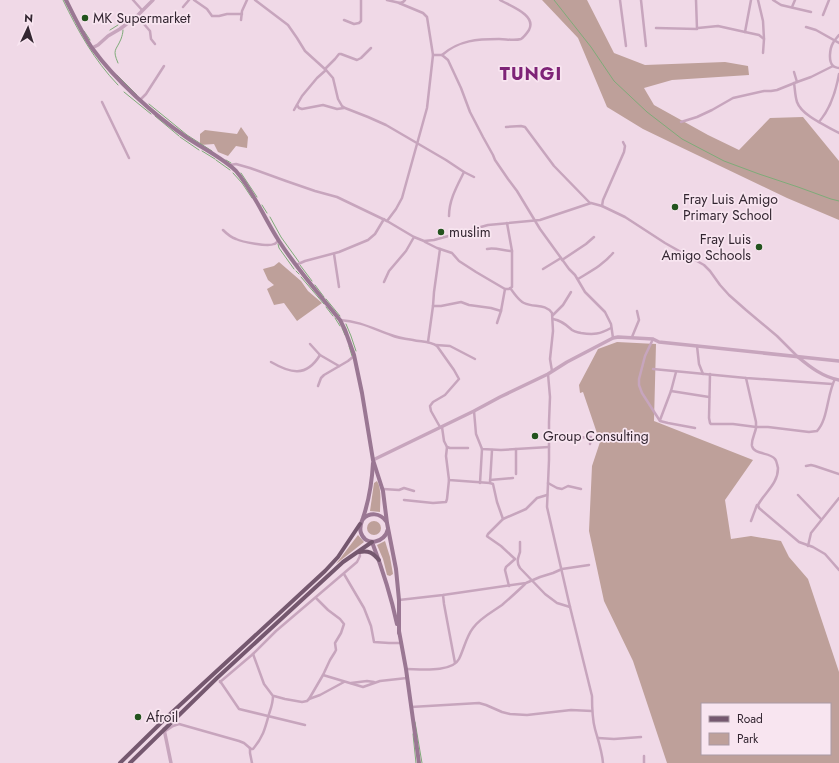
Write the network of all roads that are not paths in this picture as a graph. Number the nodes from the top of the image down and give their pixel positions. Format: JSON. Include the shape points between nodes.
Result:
{"nodes":[{"id":1,"x":66,"y":0,"type":"edge"},
{"id":2,"x":132,"y":0,"type":"edge"},
{"id":3,"x":153,"y":0,"type":"edge"},
{"id":4,"x":189,"y":0,"type":"edge"},
{"id":5,"x":194,"y":0,"type":"edge"},
{"id":6,"x":247,"y":0,"type":"edge"},
{"id":7,"x":256,"y":0,"type":"edge"},
{"id":8,"x":361,"y":0,"type":"edge"},
{"id":9,"x":388,"y":0,"type":"edge"},
{"id":10,"x":405,"y":0,"type":"edge"},
{"id":11,"x":500,"y":0,"type":"edge"},
{"id":12,"x":620,"y":0,"type":"edge"},
{"id":13,"x":641,"y":0,"type":"edge"},
{"id":14,"x":696,"y":0,"type":"edge"},
{"id":15,"x":751,"y":0,"type":"edge"},
{"id":16,"x":758,"y":0,"type":"edge"},
{"id":17,"x":773,"y":0,"type":"edge"},
{"id":18,"x":795,"y":0,"type":"edge"},
{"id":19,"x":829,"y":0,"type":"edge"},
{"id":20,"x":399,"y":3,"type":"junction"},
{"id":21,"x":183,"y":7,"type":"dead end"},
{"id":22,"x":792,"y":7,"type":"junction"},
{"id":23,"x":142,"y":10,"type":"junction"},
{"id":24,"x":811,"y":12,"type":"dead end"},
{"id":25,"x":242,"y":14,"type":"junction"},
{"id":26,"x":823,"y":15,"type":"dead end"},
{"id":27,"x":137,"y":16,"type":"junction"},
{"id":28,"x":241,"y":20,"type":"dead end"},
{"id":29,"x":344,"y":20,"type":"dead end"},
{"id":30,"x":806,"y":27,"type":"dead end"},
{"id":31,"x":656,"y":28,"type":"dead end"},
{"id":32,"x":698,"y":28,"type":"junction"},
{"id":33,"x":745,"y":32,"type":"junction"},
{"id":34,"x":839,"y":35,"type":"edge"},
{"id":35,"x":764,"y":39,"type":"junction"},
{"id":36,"x":834,"y":41,"type":"junction"},
{"id":37,"x":155,"y":44,"type":"dead end"},
{"id":38,"x":839,"y":44,"type":"edge"},
{"id":39,"x":626,"y":46,"type":"dead end"},
{"id":40,"x":646,"y":46,"type":"dead end"},
{"id":41,"x":92,"y":48,"type":"junction"},
{"id":42,"x":371,"y":48,"type":"dead end"},
{"id":43,"x":763,"y":53,"type":"dead end"},
{"id":44,"x":442,"y":55,"type":"junction"},
{"id":45,"x":433,"y":56,"type":"junction"},
{"id":46,"x":164,"y":66,"type":"dead end"},
{"id":47,"x":833,"y":66,"type":"junction"},
{"id":48,"x":839,"y":68,"type":"edge"},
{"id":49,"x":326,"y":69,"type":"junction"},
{"id":50,"x":794,"y":72,"type":"dead end"},
{"id":51,"x":839,"y":74,"type":"edge"},
{"id":52,"x":795,"y":82,"type":"junction"},
{"id":53,"x":140,"y":100,"type":"junction"},
{"id":54,"x":102,"y":102,"type":"dead end"},
{"id":55,"x":297,"y":105,"type":"junction"},
{"id":56,"x":345,"y":108,"type":"junction"},
{"id":57,"x":294,"y":110,"type":"dead end"},
{"id":58,"x":681,"y":122,"type":"dead end"},
{"id":59,"x":819,"y":122,"type":"junction"},
{"id":60,"x":506,"y":127,"type":"dead end"},
{"id":61,"x":839,"y":133,"type":"edge"},
{"id":62,"x":623,"y":142,"type":"dead end"},
{"id":63,"x":417,"y":144,"type":"junction"},
{"id":64,"x":129,"y":158,"type":"dead end"},
{"id":65,"x":229,"y":165,"type":"junction"},
{"id":66,"x":464,"y":172,"type":"junction"},
{"id":67,"x":474,"y":177,"type":"dead end"},
{"id":68,"x":591,"y":203,"type":"junction"},
{"id":69,"x":602,"y":206,"type":"junction"},
{"id":70,"x":449,"y":216,"type":"dead end"},
{"id":71,"x":384,"y":219,"type":"junction"},
{"id":72,"x":387,"y":221,"type":"junction"},
{"id":73,"x":535,"y":221,"type":"junction"},
{"id":74,"x":507,"y":223,"type":"junction"},
{"id":75,"x":223,"y":230,"type":"dead end"},
{"id":76,"x":414,"y":237,"type":"junction"},
{"id":77,"x":594,"y":237,"type":"dead end"},
{"id":78,"x":278,"y":240,"type":"junction"},
{"id":79,"x":424,"y":241,"type":"junction"},
{"id":80,"x":440,"y":249,"type":"junction"},
{"id":81,"x":487,"y":249,"type":"dead end"},
{"id":82,"x":512,"y":251,"type":"junction"},
{"id":83,"x":613,"y":253,"type":"dead end"},
{"id":84,"x":334,"y":254,"type":"junction"},
{"id":85,"x":562,"y":259,"type":"junction"},
{"id":86,"x":295,"y":265,"type":"junction"},
{"id":87,"x":543,"y":269,"type":"dead end"},
{"id":88,"x":578,"y":279,"type":"junction"},
{"id":89,"x":384,"y":282,"type":"dead end"},
{"id":90,"x":339,"y":287,"type":"dead end"},
{"id":91,"x":510,"y":288,"type":"junction"},
{"id":92,"x":506,"y":289,"type":"junction"},
{"id":93,"x":571,"y":292,"type":"dead end"},
{"id":94,"x":433,"y":306,"type":"junction"},
{"id":95,"x":501,"y":311,"type":"junction"},
{"id":96,"x":637,"y":311,"type":"dead end"},
{"id":97,"x":552,"y":315,"type":"junction"},
{"id":98,"x":553,"y":319,"type":"junction"},
{"id":99,"x":340,"y":320,"type":"junction"},
{"id":100,"x":497,"y":323,"type":"dead end"},
{"id":101,"x":612,"y":328,"type":"junction"},
{"id":102,"x":632,"y":337,"type":"junction"},
{"id":103,"x":613,"y":338,"type":"junction"},
{"id":104,"x":653,"y":339,"type":"junction"},
{"id":105,"x":428,"y":342,"type":"junction"},
{"id":106,"x":659,"y":342,"type":"junction"},
{"id":107,"x":310,"y":344,"type":"dead end"},
{"id":108,"x":435,"y":345,"type":"junction"},
{"id":109,"x":697,"y":346,"type":"junction"},
{"id":110,"x":721,"y":348,"type":"junction"},
{"id":111,"x":320,"y":355,"type":"junction"},
{"id":112,"x":354,"y":355,"type":"junction"},
{"id":113,"x":797,"y":356,"type":"junction"},
{"id":114,"x":475,"y":359,"type":"dead end"},
{"id":115,"x":839,"y":361,"type":"edge"},
{"id":116,"x":271,"y":362,"type":"dead end"},
{"id":117,"x":339,"y":366,"type":"junction"},
{"id":118,"x":653,"y":369,"type":"dead end"},
{"id":119,"x":552,"y":371,"type":"junction"},
{"id":120,"x":676,"y":372,"type":"junction"},
{"id":121,"x":548,"y":374,"type":"junction"},
{"id":122,"x":704,"y":374,"type":"junction"},
{"id":123,"x":710,"y":374,"type":"junction"},
{"id":124,"x":746,"y":378,"type":"junction"},
{"id":125,"x":837,"y":379,"type":"edge"},
{"id":126,"x":832,"y":384,"type":"junction"},
{"id":127,"x":318,"y":386,"type":"dead end"},
{"id":128,"x":671,"y":391,"type":"junction"},
{"id":129,"x":709,"y":397,"type":"junction"},
{"id":130,"x":474,"y":411,"type":"junction"},
{"id":131,"x":660,"y":421,"type":"junction"},
{"id":132,"x":441,"y":427,"type":"junction"},
{"id":133,"x":695,"y":428,"type":"dead end"},
{"id":134,"x":756,"y":428,"type":"junction"},
{"id":135,"x":549,"y":438,"type":"junction"},
{"id":136,"x":590,"y":444,"type":"dead end"},
{"id":137,"x":447,"y":447,"type":"junction"},
{"id":138,"x":549,"y":447,"type":"junction"},
{"id":139,"x":468,"y":448,"type":"dead end"},
{"id":140,"x":482,"y":449,"type":"junction"},
{"id":141,"x":516,"y":449,"type":"junction"},
{"id":142,"x":492,"y":450,"type":"junction"},
{"id":143,"x":373,"y":460,"type":"junction"},
{"id":144,"x":806,"y":466,"type":"dead end"},
{"id":145,"x":516,"y":474,"type":"dead end"},
{"id":146,"x":839,"y":474,"type":"edge"},
{"id":147,"x":512,"y":478,"type":"dead end"},
{"id":148,"x":449,"y":480,"type":"junction"},
{"id":149,"x":490,"y":481,"type":"junction"},
{"id":150,"x":548,"y":482,"type":"junction"},
{"id":151,"x":480,"y":483,"type":"junction"},
{"id":152,"x":382,"y":489,"type":"junction"},
{"id":153,"x":581,"y":489,"type":"dead end"},
{"id":154,"x":414,"y":491,"type":"dead end"},
{"id":155,"x":547,"y":495,"type":"junction"},
{"id":156,"x":798,"y":495,"type":"dead end"},
{"id":157,"x":839,"y":498,"type":"edge"},
{"id":158,"x":404,"y":500,"type":"dead end"},
{"id":159,"x":758,"y":505,"type":"junction"},
{"id":160,"x":503,"y":519,"type":"junction"},
{"id":161,"x":821,"y":519,"type":"junction"},
{"id":162,"x":751,"y":520,"type":"dead end"},
{"id":163,"x":361,"y":522,"type":"junction"},
{"id":164,"x":387,"y":525,"type":"junction"},
{"id":165,"x":372,"y":542,"type":"junction"},
{"id":166,"x":520,"y":542,"type":"dead end"},
{"id":167,"x":808,"y":546,"type":"junction"},
{"id":168,"x":359,"y":552,"type":"junction"},
{"id":169,"x":352,"y":556,"type":"junction"},
{"id":170,"x":516,"y":558,"type":"junction"},
{"id":171,"x":379,"y":560,"type":"junction"},
{"id":172,"x":589,"y":565,"type":"dead end"},
{"id":173,"x":562,"y":569,"type":"junction"},
{"id":174,"x":839,"y":570,"type":"edge"},
{"id":175,"x":344,"y":574,"type":"junction"},
{"id":176,"x":532,"y":580,"type":"junction"},
{"id":177,"x":526,"y":583,"type":"junction"},
{"id":178,"x":509,"y":586,"type":"junction"},
{"id":179,"x":443,"y":595,"type":"junction"},
{"id":180,"x":316,"y":598,"type":"junction"},
{"id":181,"x":399,"y":600,"type":"junction"},
{"id":182,"x":570,"y":607,"type":"junction"},
{"id":183,"x":400,"y":633,"type":"junction"},
{"id":184,"x":401,"y":642,"type":"junction"},
{"id":185,"x":253,"y":654,"type":"junction"},
{"id":186,"x":455,"y":664,"type":"junction"},
{"id":187,"x":406,"y":669,"type":"junction"},
{"id":188,"x":323,"y":675,"type":"junction"},
{"id":189,"x":217,"y":678,"type":"junction"},
{"id":190,"x":407,"y":678,"type":"junction"},
{"id":191,"x":220,"y":682,"type":"junction"},
{"id":192,"x":344,"y":682,"type":"junction"},
{"id":193,"x":376,"y":682,"type":"junction"},
{"id":194,"x":351,"y":683,"type":"junction"},
{"id":195,"x":273,"y":696,"type":"junction"},
{"id":196,"x":309,"y":699,"type":"junction"},
{"id":197,"x":411,"y":707,"type":"junction"},
{"id":198,"x":592,"y":711,"type":"junction"},
{"id":199,"x":269,"y":716,"type":"junction"},
{"id":200,"x":305,"y":725,"type":"dead end"},
{"id":201,"x":164,"y":731,"type":"junction"},
{"id":202,"x":641,"y":737,"type":"dead end"},
{"id":203,"x":598,"y":738,"type":"junction"},
{"id":204,"x":250,"y":748,"type":"junction"},
{"id":205,"x":644,"y":756,"type":"dead end"},
{"id":206,"x":120,"y":763,"type":"edge"},
{"id":207,"x":130,"y":763,"type":"edge"},
{"id":208,"x":171,"y":763,"type":"edge"},
{"id":209,"x":252,"y":763,"type":"edge"},
{"id":210,"x":419,"y":763,"type":"edge"},
{"id":211,"x":603,"y":763,"type":"edge"},
{"id":212,"x":644,"y":763,"type":"edge"}],
"edges":[{"from":1,"to":41,"type":"main road"},
{"from":2,"to":23,"type":"street"},
{"from":3,"to":23,"type":"street"},
{"from":4,"to":21,"type":"street"},
{"from":5,"to":25,"type":"street","via":[[212,16]]},
{"from":6,"to":25,"type":"street"},
{"from":7,"to":49,"type":"street","via":[[288,25],[305,51]]},
{"from":8,"to":29,"type":"street","via":[[360,22],[354,24]]},
{"from":9,"to":20,"type":"street"},
{"from":10,"to":20,"type":"street"},
{"from":11,"to":44,"type":"street","via":[[529,18],[530,28],[523,38],[471,40],[450,48]]},
{"from":12,"to":39,"type":"street"},
{"from":13,"to":40,"type":"street"},
{"from":14,"to":32,"type":"street"},
{"from":15,"to":33,"type":"street"},
{"from":16,"to":35,"type":"street"},
{"from":17,"to":22,"type":"street"},
{"from":18,"to":22,"type":"street"},
{"from":19,"to":26,"type":"street"},
{"from":20,"to":45,"type":"street","via":[[427,17]]},
{"from":22,"to":24,"type":"street"},
{"from":23,"to":27,"type":"street"},
{"from":25,"to":28,"type":"street"},
{"from":27,"to":37,"type":"street","via":[[150,31]]},
{"from":27,"to":41,"type":"street"},
{"from":30,"to":36,"type":"street"},
{"from":31,"to":32,"type":"street"},
{"from":32,"to":33,"type":"street","via":[[718,26]]},
{"from":33,"to":35,"type":"street"},
{"from":34,"to":36,"type":"street"},
{"from":35,"to":43,"type":"street"},
{"from":36,"to":38,"type":"street"},
{"from":36,"to":47,"type":"street","via":[[830,56]]},
{"from":41,"to":53,"type":"main road"},
{"from":42,"to":49,"type":"street","via":[[357,60],[339,54]]},
{"from":44,"to":45,"type":"street"},
{"from":44,"to":73,"type":"street","via":[[448,60],[482,137]]},
{"from":45,"to":63,"type":"street","via":[[428,108]]},
{"from":46,"to":53,"type":"street"},
{"from":47,"to":48,"type":"street"},
{"from":47,"to":52,"type":"street"},
{"from":49,"to":55,"type":"street"},
{"from":49,"to":56,"type":"street","via":[[333,78],[338,99]]},
{"from":50,"to":52,"type":"street"},
{"from":51,"to":59,"type":"street","via":[[832,101]]},
{"from":52,"to":58,"type":"street","via":[[777,90],[733,98],[712,110]]},
{"from":52,"to":59,"type":"street","via":[[796,100],[801,110]]},
{"from":53,"to":65,"type":"main road","via":[[186,137]]},
{"from":54,"to":64,"type":"street"},
{"from":55,"to":56,"type":"street","via":[[302,109],[323,105]]},
{"from":55,"to":57,"type":"street"},
{"from":56,"to":63,"type":"street","via":[[368,116]]},
{"from":59,"to":61,"type":"street"},
{"from":60,"to":68,"type":"street","via":[[525,127],[554,166]]},
{"from":62,"to":69,"type":"street","via":[[624,152]]},
{"from":63,"to":66,"type":"street"},
{"from":63,"to":72,"type":"street","via":[[402,198]]},
{"from":65,"to":71,"type":"street","via":[[250,168],[337,197]]},
{"from":65,"to":78,"type":"main road","via":[[253,196]]},
{"from":66,"to":67,"type":"street"},
{"from":66,"to":70,"type":"street","via":[[450,204]]},
{"from":68,"to":69,"type":"street"},
{"from":68,"to":73,"type":"street"},
{"from":69,"to":113,"type":"street","via":[[704,265],[729,295]]},
{"from":71,"to":72,"type":"street"},
{"from":71,"to":84,"type":"street","via":[[368,240]]},
{"from":72,"to":76,"type":"street"},
{"from":73,"to":74,"type":"street"},
{"from":73,"to":85,"type":"street"},
{"from":74,"to":79,"type":"street","via":[[488,225]]},
{"from":74,"to":82,"type":"street"},
{"from":75,"to":78,"type":"street","via":[[236,240],[252,243],[272,245]]},
{"from":76,"to":79,"type":"street"},
{"from":76,"to":89,"type":"street"},
{"from":77,"to":85,"type":"street"},
{"from":78,"to":86,"type":"main road"},
{"from":79,"to":80,"type":"street"},
{"from":80,"to":92,"type":"street"},
{"from":80,"to":94,"type":"street"},
{"from":81,"to":82,"type":"street"},
{"from":82,"to":91,"type":"street"},
{"from":83,"to":88,"type":"street","via":[[608,260]]},
{"from":84,"to":86,"type":"street","via":[[305,260]]},
{"from":84,"to":90,"type":"street"},
{"from":85,"to":87,"type":"street"},
{"from":85,"to":88,"type":"street"},
{"from":86,"to":99,"type":"main road"},
{"from":88,"to":101,"type":"street","via":[[585,292],[605,312]]},
{"from":91,"to":92,"type":"street"},
{"from":91,"to":97,"type":"street","via":[[524,303],[546,307]]},
{"from":92,"to":95,"type":"street"},
{"from":93,"to":97,"type":"street","via":[[563,305]]},
{"from":94,"to":95,"type":"street","via":[[461,302]]},
{"from":94,"to":105,"type":"street"},
{"from":95,"to":100,"type":"street"},
{"from":96,"to":102,"type":"street","via":[[638,320]]},
{"from":97,"to":98,"type":"street"},
{"from":98,"to":101,"type":"street","via":[[574,331],[590,334],[602,333]]},
{"from":98,"to":119,"type":"street","via":[[550,353]]},
{"from":99,"to":105,"type":"street","via":[[368,326],[392,336]]},
{"from":99,"to":112,"type":"main road"},
{"from":101,"to":103,"type":"street"},
{"from":102,"to":103,"type":"street"},
{"from":102,"to":104,"type":"street"},
{"from":103,"to":119,"type":"street"},
{"from":104,"to":106,"type":"street"},
{"from":104,"to":131,"type":"street","via":[[645,356],[639,386]]},
{"from":105,"to":108,"type":"street"},
{"from":106,"to":109,"type":"street"},
{"from":106,"to":110,"type":"street","via":[[661,340]]},
{"from":107,"to":111,"type":"street"},
{"from":108,"to":114,"type":"street","via":[[450,346]]},
{"from":108,"to":132,"type":"street","via":[[459,379],[445,395],[431,404],[430,410]]},
{"from":109,"to":110,"type":"street"},
{"from":109,"to":122,"type":"street","via":[[699,364]]},
{"from":110,"to":113,"type":"street"},
{"from":111,"to":116,"type":"street","via":[[308,367],[298,372]]},
{"from":111,"to":117,"type":"street"},
{"from":112,"to":117,"type":"street"},
{"from":112,"to":143,"type":"main road"},
{"from":113,"to":115,"type":"street"},
{"from":113,"to":125,"type":"street","via":[[809,367]]},
{"from":117,"to":127,"type":"street","via":[[321,378]]},
{"from":118,"to":120,"type":"street"},
{"from":119,"to":121,"type":"street"},
{"from":120,"to":122,"type":"street"},
{"from":120,"to":128,"type":"street"},
{"from":121,"to":130,"type":"street"},
{"from":121,"to":135,"type":"street"},
{"from":122,"to":123,"type":"street"},
{"from":123,"to":124,"type":"street"},
{"from":123,"to":129,"type":"street"},
{"from":124,"to":126,"type":"street"},
{"from":124,"to":134,"type":"street","via":[[756,417]]},
{"from":125,"to":126,"type":"street"},
{"from":126,"to":134,"type":"street","via":[[824,419],[817,431]]},
{"from":128,"to":129,"type":"street"},
{"from":128,"to":131,"type":"street"},
{"from":129,"to":134,"type":"street","via":[[709,421],[712,424]]},
{"from":130,"to":132,"type":"street"},
{"from":130,"to":140,"type":"street","via":[[476,434]]},
{"from":131,"to":133,"type":"street"},
{"from":132,"to":137,"type":"street"},
{"from":132,"to":143,"type":"street"},
{"from":134,"to":159,"type":"street","via":[[753,448],[775,458],[778,470],[775,481]]},
{"from":135,"to":136,"type":"street","via":[[591,437]]},
{"from":135,"to":138,"type":"street"},
{"from":137,"to":139,"type":"street"},
{"from":137,"to":148,"type":"street"},
{"from":138,"to":141,"type":"street"},
{"from":138,"to":150,"type":"street"},
{"from":140,"to":142,"type":"street"},
{"from":140,"to":151,"type":"street"},
{"from":141,"to":142,"type":"street"},
{"from":141,"to":145,"type":"street"},
{"from":142,"to":149,"type":"street"},
{"from":143,"to":152,"type":"main road"},
{"from":143,"to":163,"type":"main road","via":[[368,502]]},
{"from":144,"to":146,"type":"street","via":[[811,465]]},
{"from":147,"to":149,"type":"street"},
{"from":148,"to":151,"type":"street"},
{"from":148,"to":158,"type":"street","via":[[446,502]]},
{"from":149,"to":151,"type":"street"},
{"from":149,"to":160,"type":"street"},
{"from":150,"to":153,"type":"street","via":[[559,489],[568,486]]},
{"from":150,"to":155,"type":"street"},
{"from":152,"to":154,"type":"street","via":[[404,488]]},
{"from":152,"to":164,"type":"main road"},
{"from":155,"to":160,"type":"street","via":[[537,498],[526,509]]},
{"from":155,"to":173,"type":"street","via":[[548,514]]},
{"from":156,"to":161,"type":"street"},
{"from":157,"to":161,"type":"street"},
{"from":159,"to":162,"type":"street"},
{"from":159,"to":167,"type":"street","via":[[777,524]]},
{"from":160,"to":170,"type":"street","via":[[487,536]]},
{"from":161,"to":167,"type":"street","via":[[809,537]]},
{"from":163,"to":164,"type":"main road","via":[[367,515],[377,514],[385,519]]},
{"from":163,"to":165,"type":"main road","via":[[362,536]]},
{"from":163,"to":206,"type":"main road","via":[[338,557],[324,571]]},
{"from":164,"to":165,"type":"main road","via":[[385,536]]},
{"from":164,"to":181,"type":"main road"},
{"from":165,"to":169,"type":"main road"},
{"from":165,"to":171,"type":"main road"},
{"from":166,"to":170,"type":"street"},
{"from":167,"to":174,"type":"street","via":[[825,554]]},
{"from":168,"to":169,"type":"main road"},
{"from":168,"to":171,"type":"main road","via":[[371,552]]},
{"from":168,"to":175,"type":"street","via":[[359,559]]},
{"from":169,"to":189,"type":"main road"},
{"from":170,"to":176,"type":"street","via":[[518,565]]},
{"from":170,"to":178,"type":"street","via":[[505,570]]},
{"from":171,"to":183,"type":"main road"},
{"from":172,"to":173,"type":"street"},
{"from":173,"to":176,"type":"street"},
{"from":173,"to":182,"type":"street"},
{"from":175,"to":180,"type":"street"},
{"from":175,"to":184,"type":"street","via":[[364,608],[374,642]]},
{"from":176,"to":177,"type":"street"},
{"from":176,"to":182,"type":"street","via":[[556,603]]},
{"from":177,"to":178,"type":"street"},
{"from":177,"to":186,"type":"street","via":[[473,628]]},
{"from":178,"to":179,"type":"street"},
{"from":179,"to":181,"type":"street"},
{"from":179,"to":186,"type":"street"},
{"from":180,"to":185,"type":"street"},
{"from":180,"to":188,"type":"street","via":[[344,625],[336,642],[336,650]]},
{"from":181,"to":183,"type":"main road"},
{"from":182,"to":198,"type":"street","via":[[592,696]]},
{"from":183,"to":184,"type":"main road"},
{"from":184,"to":187,"type":"main road"},
{"from":185,"to":191,"type":"street"},
{"from":185,"to":195,"type":"street","via":[[261,678]]},
{"from":186,"to":187,"type":"street","via":[[426,670]]},
{"from":187,"to":190,"type":"main road"},
{"from":188,"to":192,"type":"street"},
{"from":188,"to":196,"type":"street"},
{"from":189,"to":191,"type":"street"},
{"from":189,"to":201,"type":"main road"},
{"from":190,"to":193,"type":"street"},
{"from":190,"to":197,"type":"main road"},
{"from":191,"to":199,"type":"street","via":[[239,709]]},
{"from":192,"to":194,"type":"street"},
{"from":192,"to":196,"type":"street"},
{"from":193,"to":194,"type":"street"},
{"from":193,"to":194,"type":"street","via":[[363,686]]},
{"from":195,"to":196,"type":"street","via":[[302,702]]},
{"from":195,"to":199,"type":"street"},
{"from":197,"to":198,"type":"street","via":[[479,703],[507,714],[518,715],[572,710]]},
{"from":197,"to":210,"type":"main road"},
{"from":198,"to":203,"type":"street"},
{"from":199,"to":200,"type":"street"},
{"from":199,"to":204,"type":"street","via":[[263,734],[254,748]]},
{"from":201,"to":204,"type":"street","via":[[179,724],[239,741]]},
{"from":201,"to":207,"type":"main road"},
{"from":201,"to":208,"type":"street"},
{"from":202,"to":203,"type":"street"},
{"from":203,"to":211,"type":"street"},
{"from":204,"to":209,"type":"street"},
{"from":205,"to":212,"type":"street"}]}
